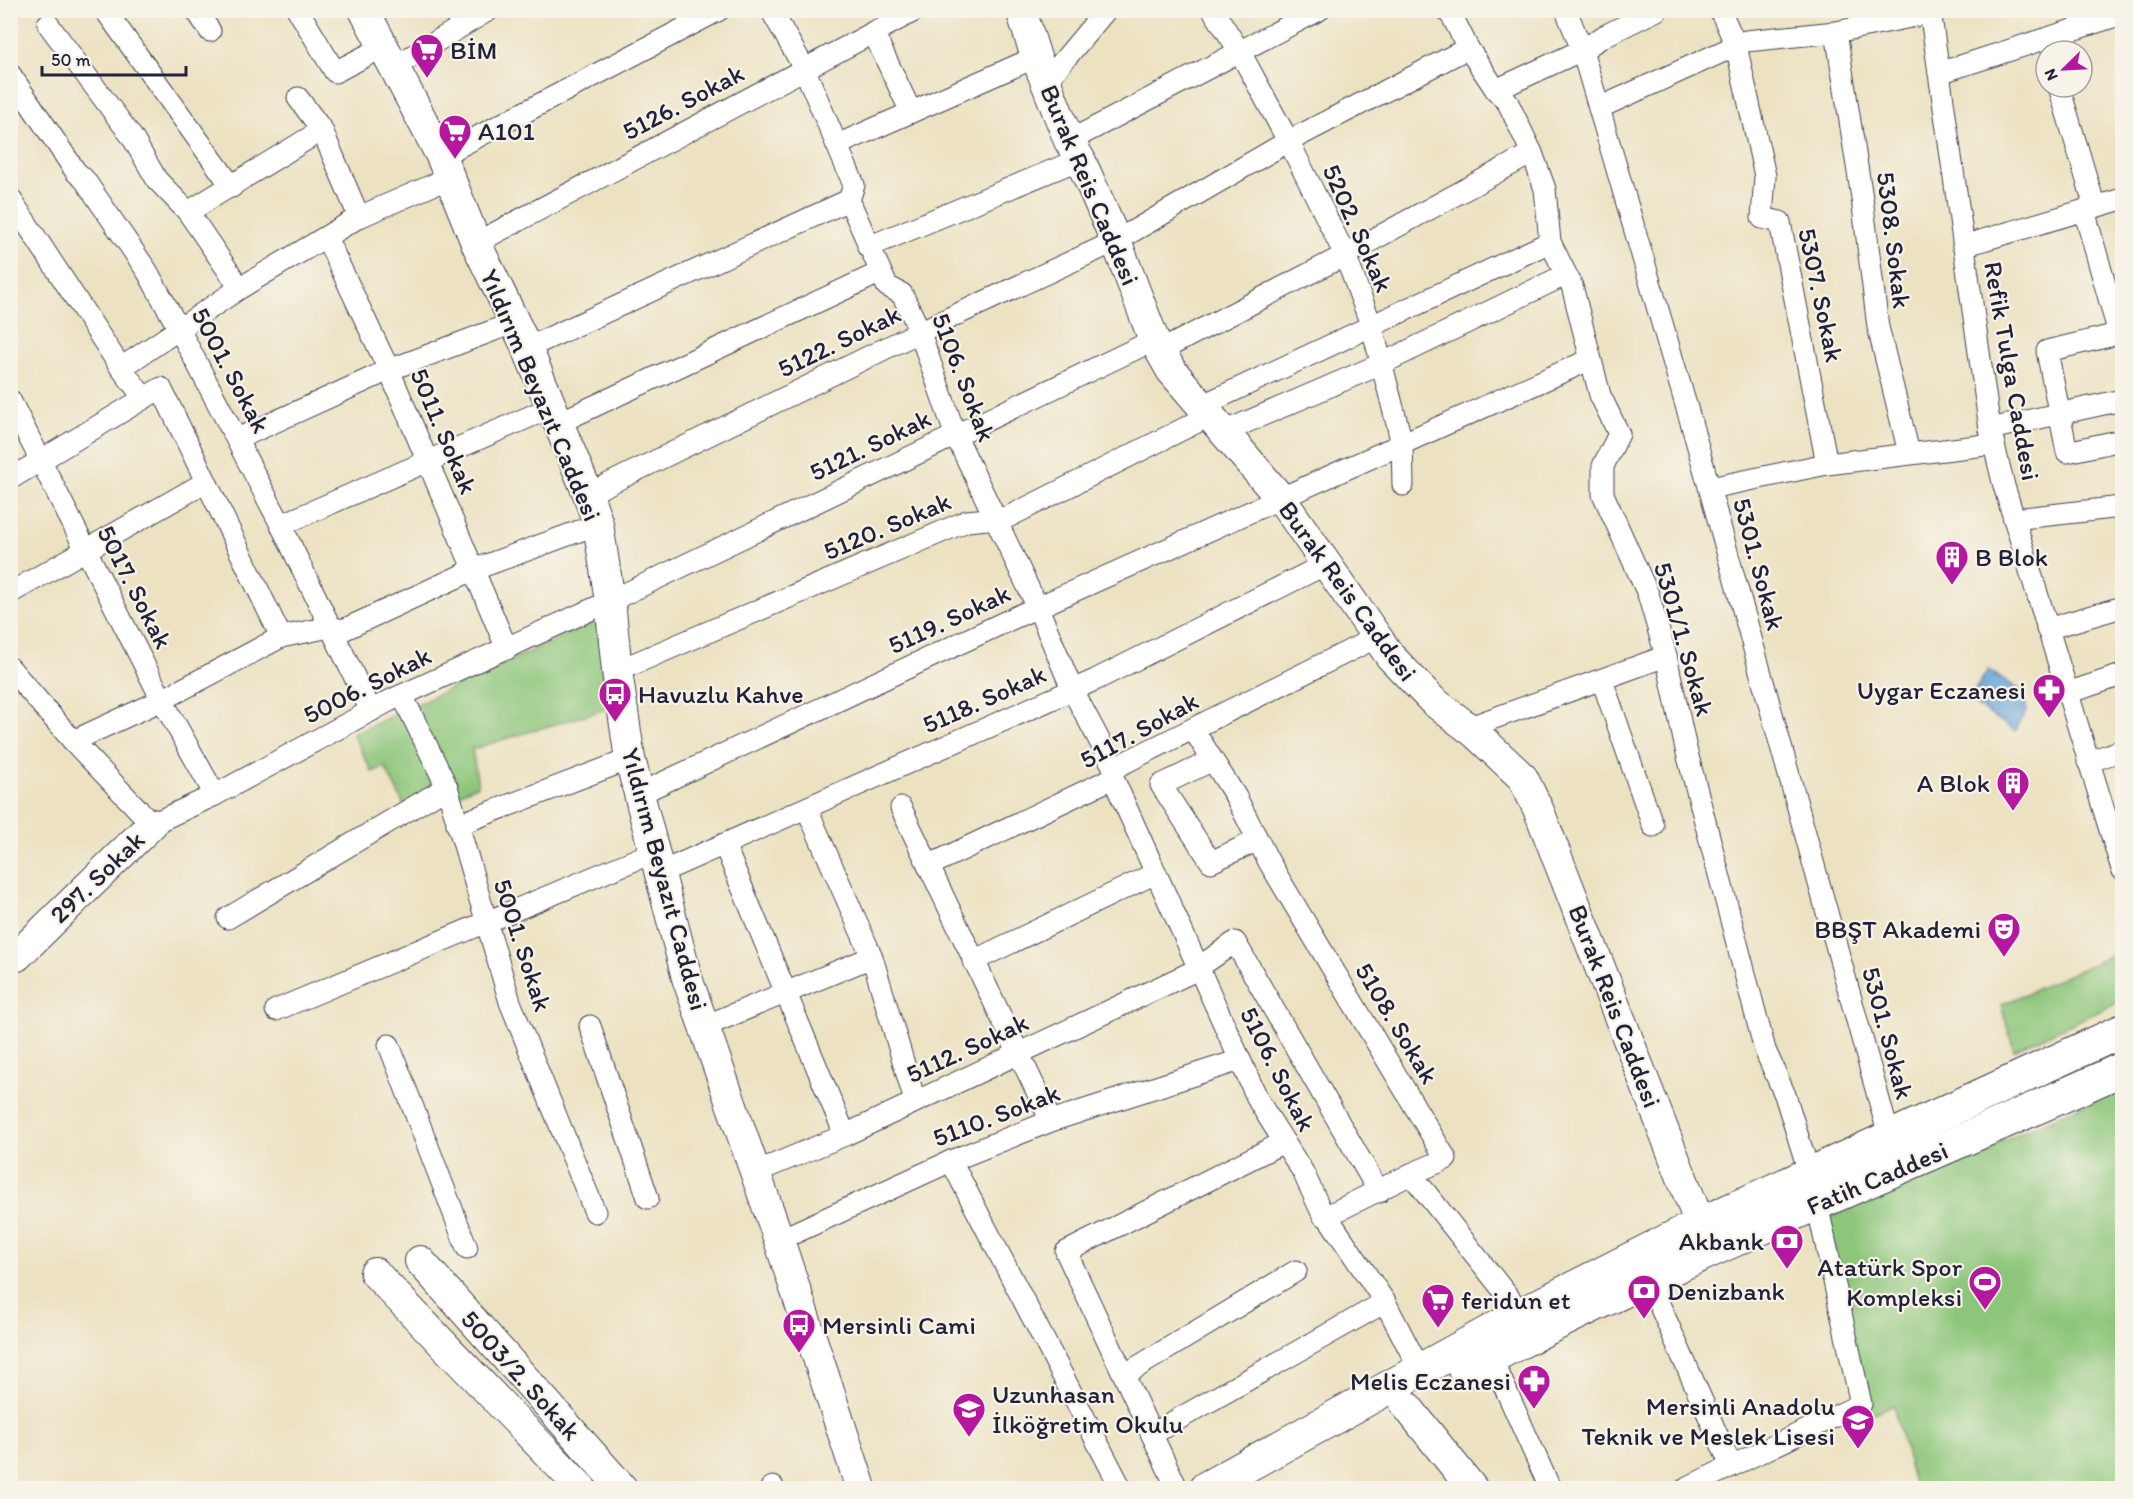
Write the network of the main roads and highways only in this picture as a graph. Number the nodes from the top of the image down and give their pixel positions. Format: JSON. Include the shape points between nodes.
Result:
{"nodes":[{"id":1,"x":364,"y":10,"type":"edge"},
{"id":2,"x":1021,"y":10,"type":"edge"},
{"id":3,"x":152,"y":824,"type":"road end"},
{"id":4,"x":14,"y":954,"type":"edge"},
{"id":5,"x":2122,"y":1031,"type":"edge"},
{"id":6,"x":2122,"y":1069,"type":"edge"},
{"id":7,"x":1700,"y":1224,"type":"junction"},
{"id":8,"x":420,"y":1261,"type":"dead end"},
{"id":9,"x":375,"y":1273,"type":"dead end"},
{"id":10,"x":1647,"y":1278,"type":"junction"},
{"id":11,"x":1482,"y":1349,"type":"junction"},
{"id":12,"x":1405,"y":1404,"type":"junction"},
{"id":13,"x":581,"y":1488,"type":"edge"},
{"id":14,"x":622,"y":1488,"type":"edge"},
{"id":15,"x":861,"y":1488,"type":"edge"},
{"id":16,"x":1206,"y":1488,"type":"edge"},
{"id":17,"x":1251,"y":1488,"type":"edge"},
{"id":18,"x":1472,"y":1488,"type":"edge"}],
"edges":[{"from":1,"to":15,"type":"main road","name":"Yıldırım Beyazıt Caddesi","via":[[445,167],[588,494],[598,524],[630,759],[687,978]]},
{"from":2,"to":7,"type":"main road","name":"Burak Reis Caddesi","via":[[1074,150],[1171,370],[1282,500],[1375,638],[1416,686],[1523,778]]},
{"from":3,"to":4,"type":"main road","name":"297. Sokak"},
{"from":5,"to":7,"type":"main road"},
{"from":6,"to":10,"type":"main road","name":"Fatih Caddesi"},
{"from":7,"to":10,"type":"main road","via":[[1691,1249]]},
{"from":7,"to":11,"type":"main road","via":[[1522,1314]]},
{"from":8,"to":14,"type":"main road","name":"5003/2. Sokak"},
{"from":9,"to":13,"type":"main road","name":"5003/2. Sokak"},
{"from":10,"to":11,"type":"main road","name":"Fatih Caddesi"},
{"from":11,"to":12,"type":"main road","name":"Fatih Caddesi"},
{"from":11,"to":16,"type":"main road","name":"Fatih Caddesi","via":[[1420,1370]]},
{"from":12,"to":17,"type":"main road","name":"Fatih Caddesi"},
{"from":12,"to":18,"type":"main road"}]}
